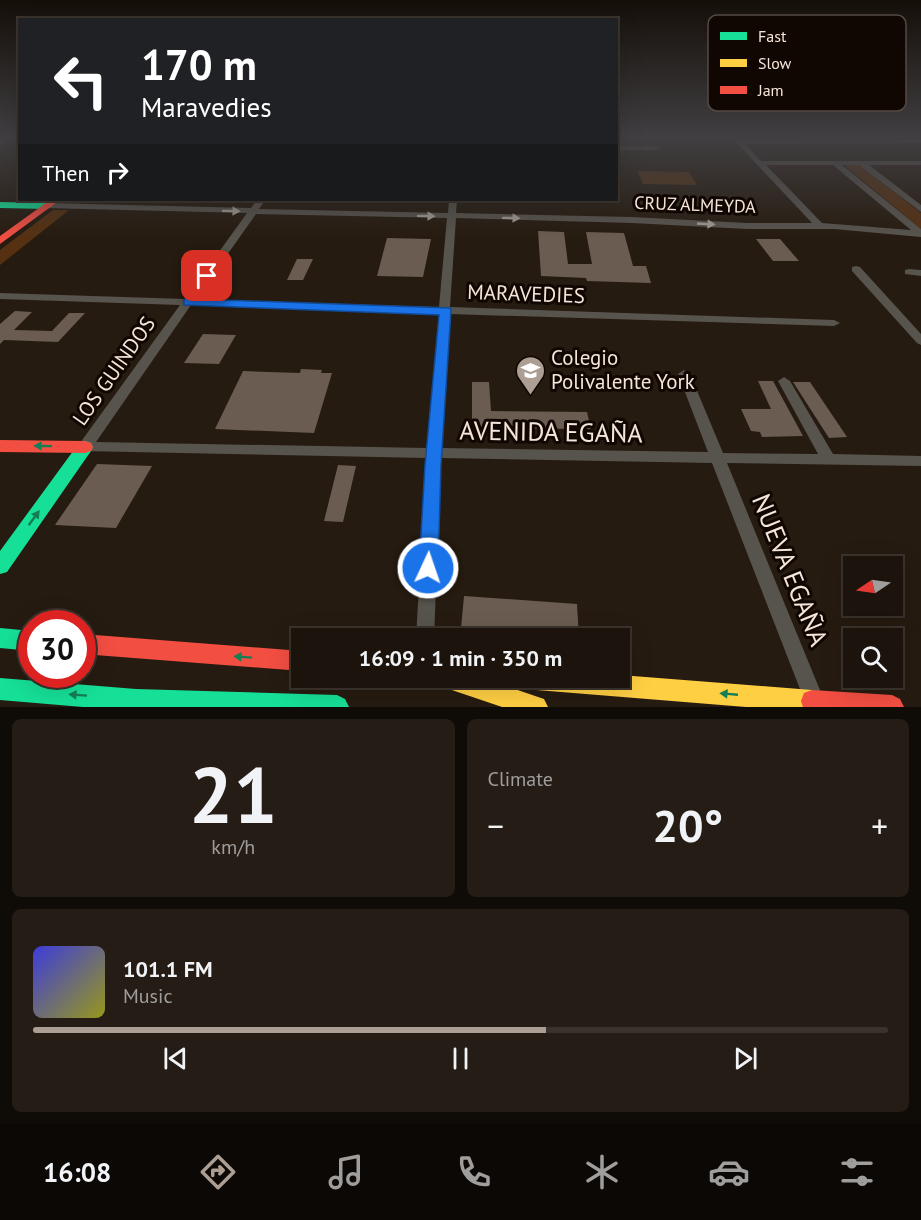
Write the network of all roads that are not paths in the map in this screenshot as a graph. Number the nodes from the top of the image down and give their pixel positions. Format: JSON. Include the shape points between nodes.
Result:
{"nodes":[{"id":1,"x":767,"y":172,"type":"edge"},
{"id":2,"x":846,"y":172,"type":"edge"},
{"id":3,"x":873,"y":172,"type":"edge"},
{"id":4,"x":260,"y":201,"type":"edge"},
{"id":5,"x":453,"y":201,"type":"edge"},
{"id":6,"x":51,"y":203,"type":"edge"},
{"id":7,"x":0,"y":205,"type":"edge"},
{"id":8,"x":921,"y":209,"type":"edge"},
{"id":9,"x":253,"y":211,"type":"junction"},
{"id":10,"x":453,"y":216,"type":"junction"},
{"id":11,"x":820,"y":226,"type":"junction"},
{"id":12,"x":921,"y":234,"type":"edge"},
{"id":13,"x":0,"y":241,"type":"edge"},
{"id":14,"x":856,"y":269,"type":"dead end"},
{"id":15,"x":909,"y":272,"type":"dead end"},
{"id":16,"x":921,"y":273,"type":"edge"},
{"id":17,"x":0,"y":296,"type":"edge"},
{"id":18,"x":188,"y":302,"type":"junction"},
{"id":19,"x":445,"y":311,"type":"junction"},
{"id":20,"x":834,"y":323,"type":"dead end"},
{"id":21,"x":921,"y":341,"type":"edge"},
{"id":22,"x":684,"y":374,"type":"dead end"},
{"id":23,"x":784,"y":381,"type":"dead end"},
{"id":24,"x":0,"y":446,"type":"edge"},
{"id":25,"x":85,"y":447,"type":"junction"},
{"id":26,"x":434,"y":454,"type":"junction"},
{"id":27,"x":719,"y":458,"type":"junction"},
{"id":28,"x":829,"y":459,"type":"junction"},
{"id":29,"x":921,"y":461,"type":"edge"},
{"id":30,"x":0,"y":566,"type":"edge"},
{"id":31,"x":426,"y":628,"type":"edge"},
{"id":32,"x":0,"y":638,"type":"edge"},
{"id":33,"x":18,"y":639,"type":"edge"},
{"id":34,"x":96,"y":646,"type":"edge"},
{"id":35,"x":291,"y":660,"type":"edge"},
{"id":36,"x":630,"y":686,"type":"edge"},
{"id":37,"x":3,"y":687,"type":"edge"},
{"id":38,"x":478,"y":688,"type":"edge"},
{"id":39,"x":814,"y":701,"type":"junction"},
{"id":40,"x":337,"y":707,"type":"edge"},
{"id":41,"x":536,"y":707,"type":"edge"},
{"id":42,"x":892,"y":707,"type":"edge"}],
"edges":[{"from":1,"to":11,"type":"street"},
{"from":2,"to":12,"type":"street"},
{"from":3,"to":8,"type":"street"},
{"from":4,"to":9,"type":"street","name":"LOS GUINDOS"},
{"from":5,"to":10,"type":"street"},
{"from":6,"to":7,"type":"main road","name":"CRUZ ALMEYDA"},
{"from":6,"to":9,"type":"street","name":"CRUZ ALMEYDA","one_way":true},
{"from":6,"to":13,"type":"main road"},
{"from":9,"to":10,"type":"street","name":"CRUZ ALMEYDA","one_way":true},
{"from":9,"to":18,"type":"street","name":"LOS GUINDOS"},
{"from":10,"to":11,"type":"street","name":"CRUZ ALMEYDA","one_way":true},
{"from":10,"to":19,"type":"street"},
{"from":11,"to":12,"type":"street","name":"CRUZ ALMEYDA"},
{"from":14,"to":21,"type":"street"},
{"from":15,"to":16,"type":"street"},
{"from":17,"to":18,"type":"street","name":"MARAVEDIES"},
{"from":18,"to":19,"type":"street","name":"MARAVEDIES"},
{"from":18,"to":25,"type":"street","name":"LOS GUINDOS"},
{"from":19,"to":20,"type":"street","name":"MARAVEDIES"},
{"from":19,"to":26,"type":"street"},
{"from":22,"to":27,"type":"street","name":"NUEVA EGAÑA"},
{"from":23,"to":28,"type":"street"},
{"from":25,"to":24,"type":"main road","name":"AVENIDA EGAÑA","one_way":true},
{"from":25,"to":26,"type":"street","name":"AVENIDA EGAÑA"},
{"from":30,"to":25,"type":"main road","name":"LOS GUINDOS","one_way":true},
{"from":26,"to":27,"type":"street","name":"AVENIDA EGAÑA"},
{"from":26,"to":31,"type":"street"},
{"from":27,"to":28,"type":"street","name":"AVENIDA EGAÑA"},
{"from":27,"to":39,"type":"street","name":"NUEVA EGAÑA"},
{"from":28,"to":29,"type":"street","name":"AVENIDA EGAÑA"},
{"from":32,"to":33,"type":"main road"},
{"from":35,"to":34,"type":"main road","one_way":true},
{"from":39,"to":36,"type":"main road","one_way":true},
{"from":40,"to":37,"type":"main road","one_way":true,"via":[[136,700]]},
{"from":38,"to":41,"type":"main road"},
{"from":39,"to":42,"type":"main road"}]}
